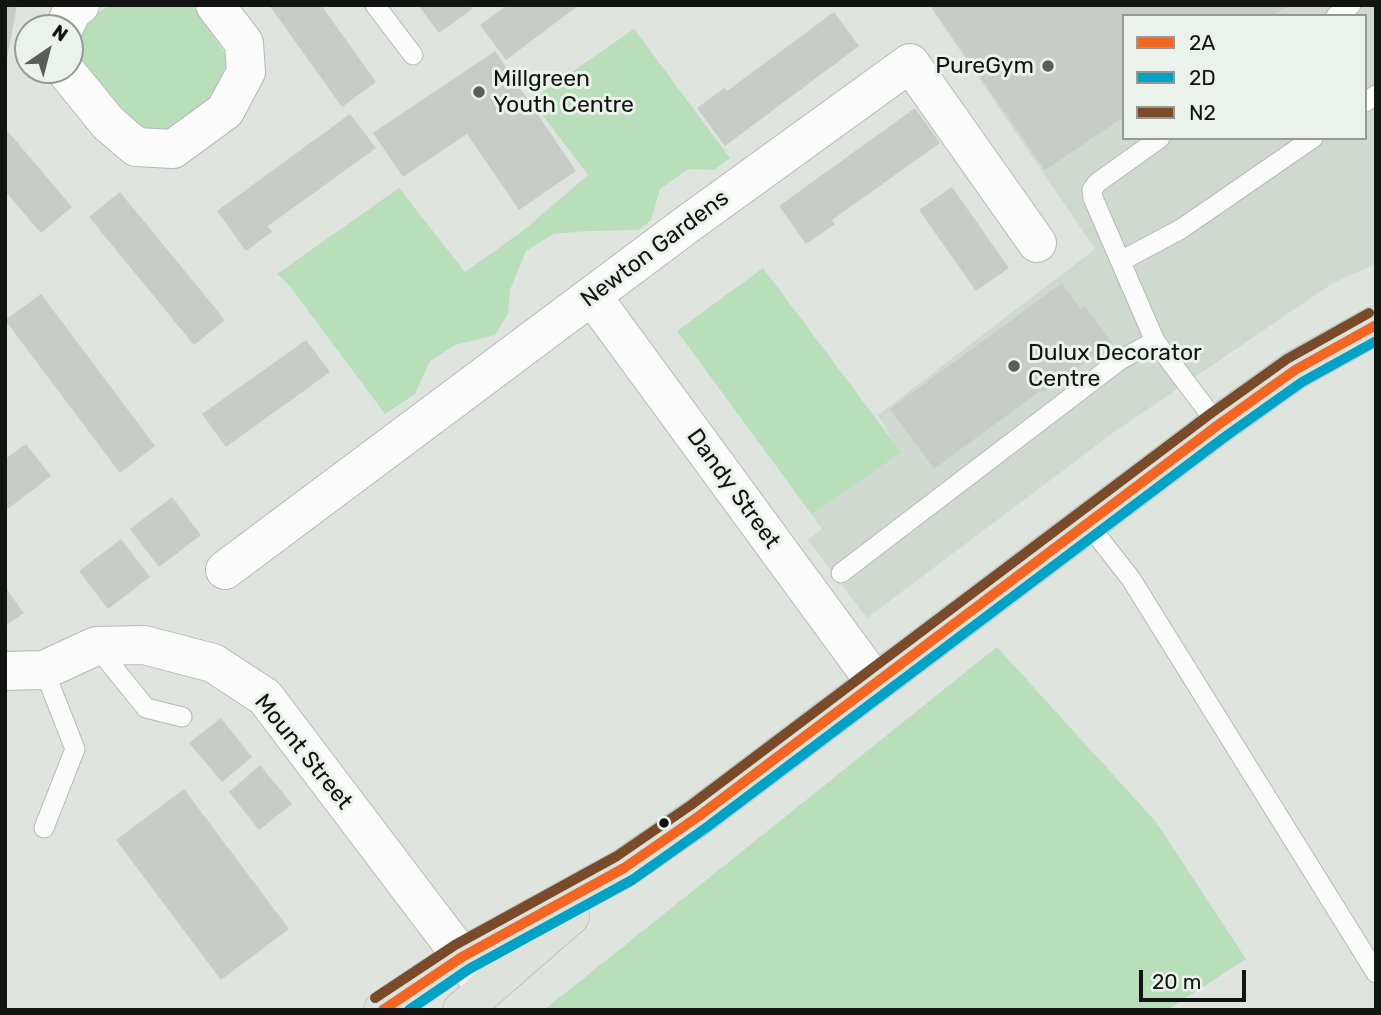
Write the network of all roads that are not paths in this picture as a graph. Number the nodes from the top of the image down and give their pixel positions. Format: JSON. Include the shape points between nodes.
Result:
{"nodes":[{"id":1,"x":215,"y":5,"type":"edge"},
{"id":2,"x":376,"y":5,"type":"edge"},
{"id":3,"x":413,"y":55,"type":"dead end"},
{"id":4,"x":76,"y":84,"type":"edge"},
{"id":5,"x":1157,"y":140,"type":"edge"},
{"id":6,"x":1310,"y":140,"type":"edge"},
{"id":7,"x":1037,"y":243,"type":"dead end"},
{"id":8,"x":1121,"y":261,"type":"junction"},
{"id":9,"x":592,"y":296,"type":"junction"},
{"id":10,"x":1376,"y":325,"type":"edge"},
{"id":11,"x":1155,"y":341,"type":"junction"},
{"id":12,"x":1218,"y":425,"type":"junction"},
{"id":13,"x":1088,"y":524,"type":"junction"},
{"id":14,"x":225,"y":570,"type":"dead end"},
{"id":15,"x":841,"y":573,"type":"dead end"},
{"id":16,"x":96,"y":646,"type":"junction"},
{"id":17,"x":44,"y":670,"type":"junction"},
{"id":18,"x":5,"y":671,"type":"edge"},
{"id":19,"x":875,"y":682,"type":"junction"},
{"id":20,"x":182,"y":717,"type":"dead end"},
{"id":21,"x":44,"y":828,"type":"dead end"},
{"id":22,"x":624,"y":868,"type":"junction"},
{"id":23,"x":462,"y":957,"type":"junction"},
{"id":24,"x":1376,"y":973,"type":"edge"},
{"id":25,"x":474,"y":1000,"type":"edge"},
{"id":26,"x":383,"y":1010,"type":"edge"}],
"edges":[{"from":1,"to":4,"type":"street","via":[[244,43],[246,72],[225,111],[173,149],[136,147],[108,123]]},
{"from":2,"to":3,"type":"lane"},
{"from":5,"to":8,"type":"lane","via":[[1092,190]]},
{"from":6,"to":8,"type":"lane","via":[[1181,229]]},
{"from":7,"to":9,"type":"street","name":"Newton Gardens","via":[[910,63]]},
{"from":8,"to":11,"type":"lane"},
{"from":9,"to":14,"type":"street","name":"Newton Gardens"},
{"from":9,"to":19,"type":"street","name":"Dandy Street"},
{"from":10,"to":12,"type":"main road","via":[[1295,370]]},
{"from":11,"to":12,"type":"lane"},
{"from":11,"to":15,"type":"lane","via":[[1120,360]]},
{"from":12,"to":13,"type":"main road"},
{"from":13,"to":19,"type":"main road"},
{"from":13,"to":24,"type":"lane","via":[[1131,579]]},
{"from":16,"to":17,"type":"street","name":"Mount Street"},
{"from":16,"to":20,"type":"lane","via":[[146,708]]},
{"from":16,"to":23,"type":"street","name":"Mount Street","via":[[144,645],[212,663],[265,697]]},
{"from":17,"to":18,"type":"street","name":"Mount Street"},
{"from":17,"to":21,"type":"lane","via":[[75,748]]},
{"from":19,"to":22,"type":"main road","via":[[699,817]]},
{"from":22,"to":23,"type":"main road"},
{"from":22,"to":25,"type":"main road"},
{"from":23,"to":25,"type":"street","name":"Mount Street"},
{"from":23,"to":26,"type":"main road"}]}
